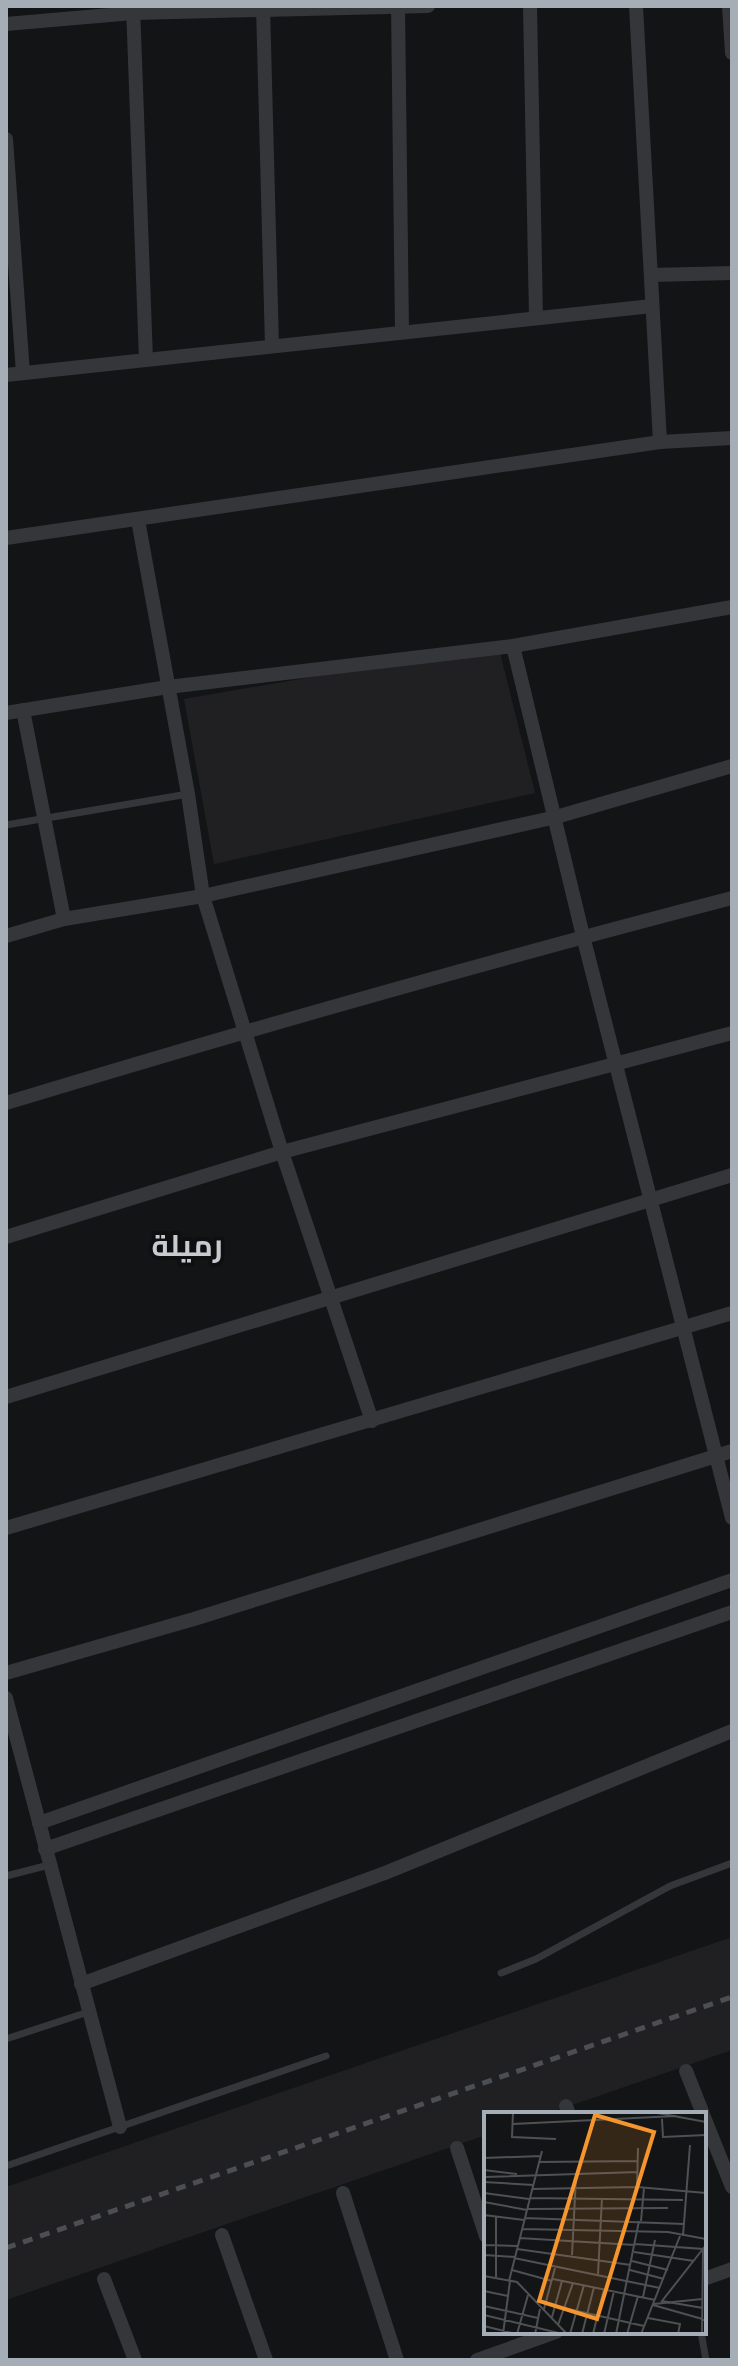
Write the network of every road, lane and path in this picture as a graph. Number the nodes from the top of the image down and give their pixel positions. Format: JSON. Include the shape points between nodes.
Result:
{"nodes":[{"id":1,"x":398,"y":6,"type":"edge"},
{"id":2,"x":428,"y":6,"type":"edge"},
{"id":3,"x":530,"y":6,"type":"edge"},
{"id":4,"x":636,"y":6,"type":"edge"},
{"id":5,"x":729,"y":6,"type":"edge"},
{"id":6,"x":263,"y":8,"type":"edge"},
{"id":7,"x":133,"y":9,"type":"edge"},
{"id":8,"x":6,"y":24,"type":"edge"},
{"id":9,"x":732,"y":53,"type":"edge"},
{"id":10,"x":6,"y":139,"type":"edge"},
{"id":11,"x":732,"y":273,"type":"edge"},
{"id":12,"x":651,"y":275,"type":"junction"},
{"id":13,"x":652,"y":306,"type":"junction"},
{"id":14,"x":536,"y":318,"type":"junction"},
{"id":15,"x":402,"y":332,"type":"junction"},
{"id":16,"x":272,"y":346,"type":"junction"},
{"id":17,"x":146,"y":360,"type":"junction"},
{"id":18,"x":23,"y":373,"type":"junction"},
{"id":19,"x":6,"y":375,"type":"edge"},
{"id":20,"x":732,"y":438,"type":"edge"},
{"id":21,"x":660,"y":442,"type":"junction"},
{"id":22,"x":138,"y":520,"type":"junction"},
{"id":23,"x":6,"y":538,"type":"edge"},
{"id":24,"x":732,"y":607,"type":"edge"},
{"id":25,"x":513,"y":646,"type":"junction"},
{"id":26,"x":168,"y":687,"type":"junction"},
{"id":27,"x":23,"y":710,"type":"junction"},
{"id":28,"x":6,"y":713,"type":"edge"},
{"id":29,"x":732,"y":766,"type":"edge"},
{"id":30,"x":188,"y":794,"type":"junction"},
{"id":31,"x":556,"y":817,"type":"junction"},
{"id":32,"x":44,"y":819,"type":"junction"},
{"id":33,"x":6,"y":825,"type":"edge"},
{"id":34,"x":203,"y":896,"type":"junction"},
{"id":35,"x":732,"y":898,"type":"edge"},
{"id":36,"x":64,"y":919,"type":"junction"},
{"id":37,"x":6,"y":936,"type":"edge"},
{"id":38,"x":583,"y":936,"type":"junction"},
{"id":39,"x":244,"y":1031,"type":"junction"},
{"id":40,"x":732,"y":1033,"type":"edge"},
{"id":41,"x":615,"y":1064,"type":"junction"},
{"id":42,"x":6,"y":1103,"type":"edge"},
{"id":43,"x":282,"y":1152,"type":"junction"},
{"id":44,"x":732,"y":1175,"type":"edge"},
{"id":45,"x":650,"y":1200,"type":"junction"},
{"id":46,"x":6,"y":1237,"type":"edge"},
{"id":47,"x":330,"y":1298,"type":"junction"},
{"id":48,"x":732,"y":1313,"type":"edge"},
{"id":49,"x":683,"y":1328,"type":"junction"},
{"id":50,"x":6,"y":1397,"type":"edge"},
{"id":51,"x":372,"y":1421,"type":"junction"},
{"id":52,"x":732,"y":1451,"type":"edge"},
{"id":53,"x":716,"y":1457,"type":"junction"},
{"id":54,"x":732,"y":1518,"type":"edge"},
{"id":55,"x":6,"y":1528,"type":"edge"},
{"id":56,"x":732,"y":1580,"type":"edge"},
{"id":57,"x":732,"y":1612,"type":"edge"},
{"id":58,"x":6,"y":1673,"type":"edge"},
{"id":59,"x":6,"y":1698,"type":"edge"},
{"id":60,"x":732,"y":1731,"type":"edge"},
{"id":61,"x":39,"y":1823,"type":"junction"},
{"id":62,"x":45,"y":1849,"type":"junction"},
{"id":63,"x":732,"y":1863,"type":"edge"},
{"id":64,"x":49,"y":1865,"type":"junction"},
{"id":65,"x":6,"y":1876,"type":"edge"},
{"id":66,"x":501,"y":1973,"type":"dead end"},
{"id":67,"x":81,"y":1984,"type":"junction"},
{"id":68,"x":88,"y":2012,"type":"junction"},
{"id":69,"x":6,"y":2039,"type":"edge"},
{"id":70,"x":326,"y":2056,"type":"dead end"},
{"id":71,"x":686,"y":2071,"type":"dead end"},
{"id":72,"x":703,"y":2112,"type":"edge"},
{"id":73,"x":706,"y":2120,"type":"edge"},
{"id":74,"x":120,"y":2127,"type":"junction"},
{"id":75,"x":457,"y":2148,"type":"dead end"},
{"id":76,"x":6,"y":2166,"type":"edge"},
{"id":77,"x":732,"y":2187,"type":"edge"},
{"id":78,"x":343,"y":2193,"type":"dead end"},
{"id":79,"x":484,"y":2230,"type":"edge"},
{"id":80,"x":222,"y":2235,"type":"dead end"},
{"id":81,"x":732,"y":2269,"type":"edge"},
{"id":82,"x":706,"y":2278,"type":"edge"},
{"id":83,"x":104,"y":2279,"type":"dead end"},
{"id":84,"x":544,"y":2334,"type":"edge"},
{"id":85,"x":701,"y":2334,"type":"edge"},
{"id":86,"x":520,"y":2338,"type":"edge"},
{"id":87,"x":135,"y":2360,"type":"edge"},
{"id":88,"x":266,"y":2360,"type":"edge"},
{"id":89,"x":397,"y":2360,"type":"edge"},
{"id":90,"x":477,"y":2360,"type":"edge"},
{"id":91,"x":706,"y":2360,"type":"edge"}],
"edges":[{"from":1,"to":2,"type":"street"},
{"from":1,"to":6,"type":"street"},
{"from":1,"to":15,"type":"street"},
{"from":3,"to":14,"type":"street"},
{"from":4,"to":12,"type":"street"},
{"from":5,"to":9,"type":"street"},
{"from":6,"to":7,"type":"street"},
{"from":6,"to":16,"type":"street"},
{"from":7,"to":8,"type":"street"},
{"from":7,"to":17,"type":"street"},
{"from":10,"to":18,"type":"street"},
{"from":11,"to":12,"type":"street"},
{"from":12,"to":13,"type":"street"},
{"from":13,"to":14,"type":"street"},
{"from":13,"to":21,"type":"street"},
{"from":14,"to":15,"type":"street"},
{"from":15,"to":16,"type":"street"},
{"from":16,"to":17,"type":"street"},
{"from":17,"to":18,"type":"street"},
{"from":18,"to":19,"type":"street"},
{"from":20,"to":21,"type":"street"},
{"from":21,"to":22,"type":"street"},
{"from":22,"to":23,"type":"street"},
{"from":22,"to":26,"type":"street"},
{"from":24,"to":25,"type":"street"},
{"from":25,"to":26,"type":"street"},
{"from":25,"to":31,"type":"street"},
{"from":26,"to":27,"type":"street"},
{"from":26,"to":30,"type":"street"},
{"from":27,"to":28,"type":"street"},
{"from":27,"to":32,"type":"street"},
{"from":29,"to":31,"type":"street"},
{"from":30,"to":32,"type":"lane"},
{"from":30,"to":34,"type":"street"},
{"from":31,"to":34,"type":"street"},
{"from":31,"to":38,"type":"street"},
{"from":32,"to":33,"type":"lane"},
{"from":32,"to":36,"type":"street"},
{"from":34,"to":36,"type":"street"},
{"from":34,"to":39,"type":"street"},
{"from":35,"to":38,"type":"street"},
{"from":36,"to":37,"type":"street"},
{"from":38,"to":39,"type":"street"},
{"from":38,"to":41,"type":"street"},
{"from":39,"to":42,"type":"street"},
{"from":39,"to":43,"type":"street"},
{"from":40,"to":41,"type":"street"},
{"from":41,"to":43,"type":"street"},
{"from":41,"to":45,"type":"street"},
{"from":43,"to":46,"type":"street"},
{"from":43,"to":47,"type":"street"},
{"from":44,"to":45,"type":"street"},
{"from":45,"to":47,"type":"street"},
{"from":45,"to":49,"type":"street"},
{"from":47,"to":50,"type":"street"},
{"from":47,"to":51,"type":"street"},
{"from":48,"to":49,"type":"street"},
{"from":49,"to":51,"type":"street"},
{"from":49,"to":53,"type":"street"},
{"from":51,"to":55,"type":"street"},
{"from":52,"to":53,"type":"street"},
{"from":53,"to":54,"type":"street"},
{"from":53,"to":58,"type":"street"},
{"from":56,"to":61,"type":"street"},
{"from":57,"to":62,"type":"street"},
{"from":59,"to":61,"type":"street"},
{"from":60,"to":67,"type":"street","via":[[385,1873]]},
{"from":61,"to":62,"type":"street"},
{"from":62,"to":64,"type":"street"},
{"from":63,"to":66,"type":"lane","via":[[670,1886]]},
{"from":64,"to":65,"type":"lane"},
{"from":64,"to":67,"type":"street"},
{"from":67,"to":68,"type":"street"},
{"from":68,"to":69,"type":"lane"},
{"from":68,"to":74,"type":"street"},
{"from":70,"to":74,"type":"lane"},
{"from":71,"to":72,"type":"street"},
{"from":73,"to":77,"type":"street"},
{"from":74,"to":76,"type":"lane"},
{"from":75,"to":79,"type":"street"},
{"from":78,"to":89,"type":"street"},
{"from":80,"to":88,"type":"street"},
{"from":81,"to":82,"type":"street"},
{"from":83,"to":87,"type":"street"},
{"from":84,"to":86,"type":"street"},
{"from":85,"to":91,"type":"lane"},
{"from":86,"to":90,"type":"street"}]}
